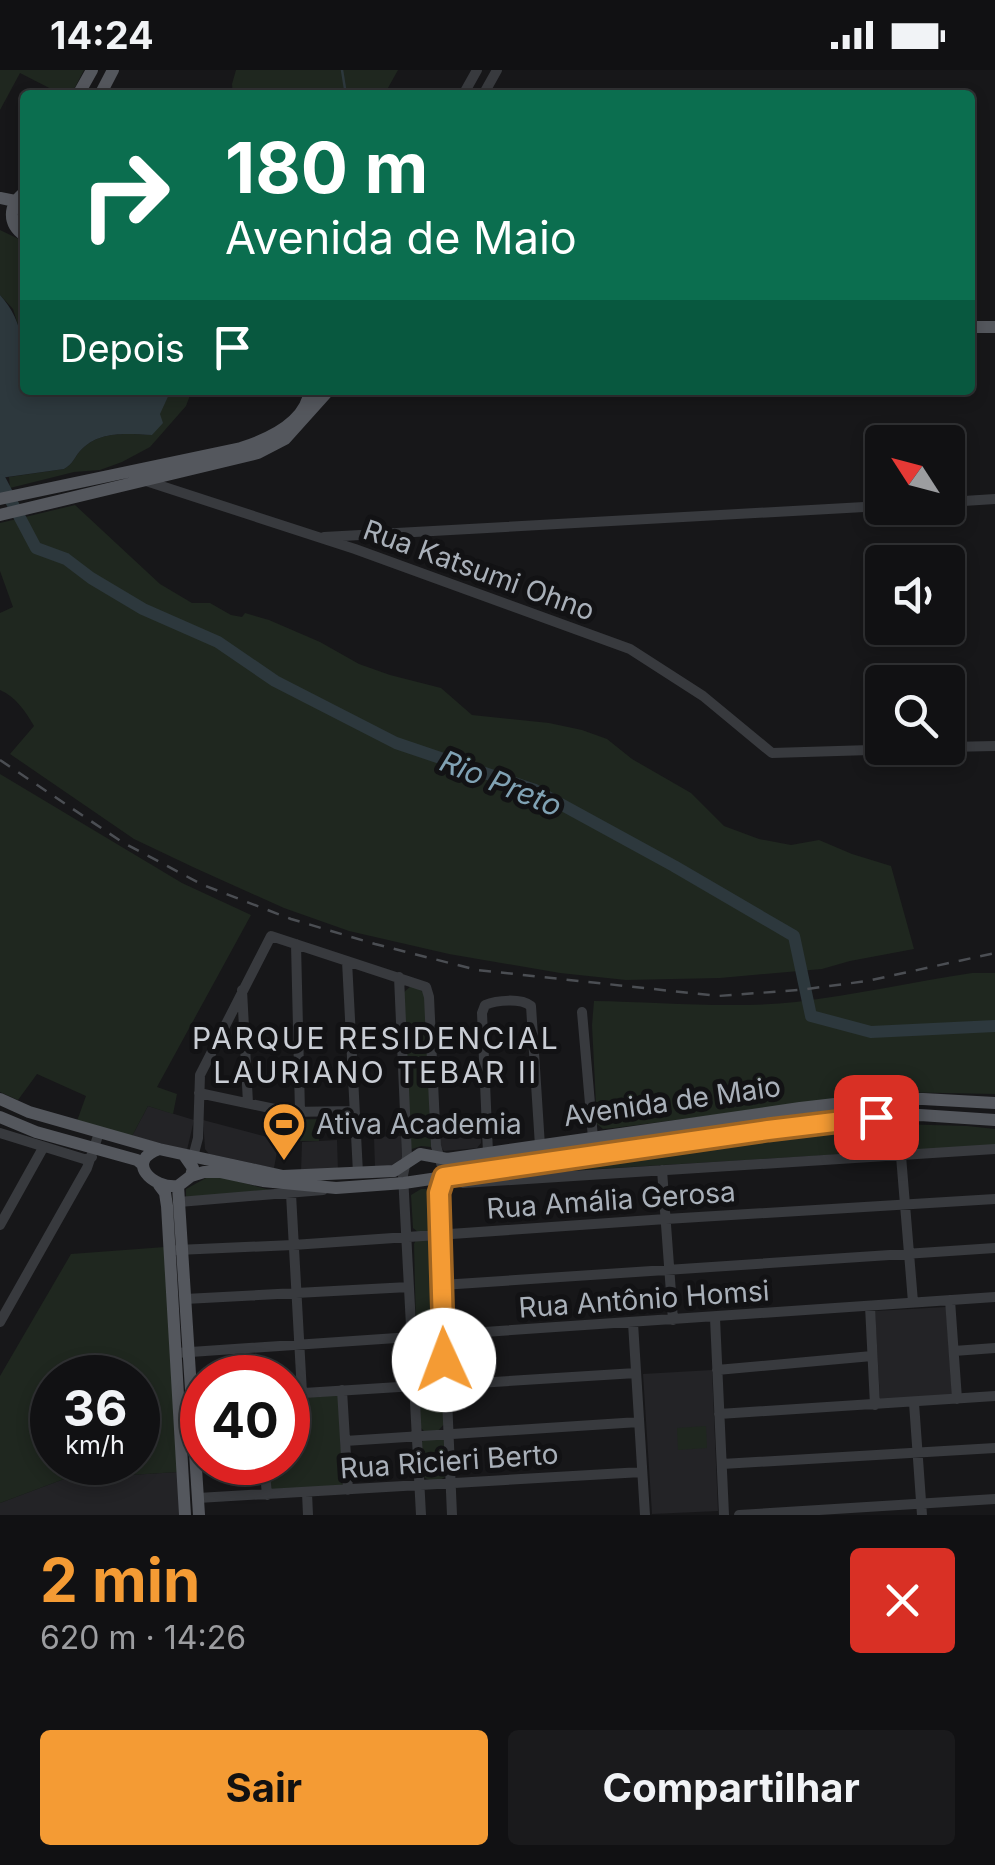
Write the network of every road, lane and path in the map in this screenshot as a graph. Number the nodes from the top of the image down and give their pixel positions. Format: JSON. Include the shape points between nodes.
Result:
{"nodes":[{"id":1,"x":20,"y":198,"type":"edge"},
{"id":2,"x":20,"y":232,"type":"edge"},
{"id":3,"x":309,"y":395,"type":"edge"},
{"id":4,"x":325,"y":395,"type":"edge"},
{"id":5,"x":146,"y":481,"type":"junction"},
{"id":6,"x":0,"y":499,"type":"edge"},
{"id":7,"x":995,"y":499,"type":"edge"},
{"id":8,"x":965,"y":501,"type":"edge"},
{"id":9,"x":865,"y":507,"type":"edge"},
{"id":10,"x":0,"y":515,"type":"edge"},
{"id":11,"x":316,"y":538,"type":"junction"},
{"id":12,"x":995,"y":746,"type":"edge"},
{"id":13,"x":965,"y":747,"type":"edge"},
{"id":14,"x":865,"y":750,"type":"edge"},
{"id":15,"x":296,"y":944,"type":"junction"},
{"id":16,"x":347,"y":961,"type":"junction"},
{"id":17,"x":399,"y":978,"type":"junction"},
{"id":18,"x":412,"y":982,"type":"junction"},
{"id":19,"x":242,"y":989,"type":"junction"},
{"id":20,"x":400,"y":994,"type":"junction"},
{"id":21,"x":582,"y":1012,"type":"dead end"},
{"id":22,"x":199,"y":1093,"type":"junction"},
{"id":23,"x":0,"y":1098,"type":"edge"},
{"id":24,"x":248,"y":1103,"type":"junction"},
{"id":25,"x":995,"y":1103,"type":"edge"},
{"id":26,"x":354,"y":1111,"type":"junction"},
{"id":27,"x":300,"y":1112,"type":"junction"},
{"id":28,"x":0,"y":1118,"type":"edge"},
{"id":29,"x":199,"y":1120,"type":"junction"},
{"id":30,"x":995,"y":1120,"type":"edge"},
{"id":31,"x":0,"y":1133,"type":"edge"},
{"id":32,"x":99,"y":1133,"type":"junction"},
{"id":33,"x":598,"y":1137,"type":"junction"},
{"id":34,"x":540,"y":1146,"type":"junction"},
{"id":35,"x":44,"y":1148,"type":"junction"},
{"id":36,"x":159,"y":1149,"type":"junction"},
{"id":37,"x":995,"y":1150,"type":"edge"},
{"id":38,"x":611,"y":1152,"type":"junction"},
{"id":39,"x":93,"y":1153,"type":"junction"},
{"id":40,"x":488,"y":1153,"type":"junction"},
{"id":41,"x":901,"y":1156,"type":"junction"},
{"id":42,"x":195,"y":1157,"type":"junction"},
{"id":43,"x":582,"y":1157,"type":"junction"},
{"id":44,"x":440,"y":1158,"type":"junction"},
{"id":45,"x":406,"y":1163,"type":"junction"},
{"id":46,"x":143,"y":1165,"type":"junction"},
{"id":47,"x":662,"y":1170,"type":"junction"},
{"id":48,"x":358,"y":1174,"type":"junction"},
{"id":49,"x":191,"y":1176,"type":"junction"},
{"id":50,"x":444,"y":1177,"type":"junction"},
{"id":51,"x":404,"y":1183,"type":"junction"},
{"id":52,"x":159,"y":1185,"type":"junction"},
{"id":53,"x":178,"y":1186,"type":"junction"},
{"id":54,"x":336,"y":1188,"type":"junction"},
{"id":55,"x":296,"y":1194,"type":"junction"},
{"id":56,"x":995,"y":1200,"type":"edge"},
{"id":57,"x":179,"y":1202,"type":"junction"},
{"id":58,"x":905,"y":1206,"type":"junction"},
{"id":59,"x":666,"y":1219,"type":"junction"},
{"id":60,"x":0,"y":1225,"type":"edge"},
{"id":61,"x":440,"y":1234,"type":"junction"},
{"id":62,"x":408,"y":1237,"type":"junction"},
{"id":63,"x":293,"y":1245,"type":"junction"},
{"id":64,"x":995,"y":1248,"type":"edge"},
{"id":65,"x":176,"y":1250,"type":"junction"},
{"id":66,"x":910,"y":1254,"type":"junction"},
{"id":67,"x":670,"y":1270,"type":"junction"},
{"id":68,"x":442,"y":1285,"type":"junction"},
{"id":69,"x":409,"y":1288,"type":"junction"},
{"id":70,"x":297,"y":1294,"type":"junction"},
{"id":71,"x":185,"y":1298,"type":"junction"},
{"id":72,"x":995,"y":1298,"type":"edge"},
{"id":73,"x":950,"y":1300,"type":"junction"},
{"id":74,"x":914,"y":1302,"type":"junction"},
{"id":75,"x":870,"y":1306,"type":"junction"},
{"id":76,"x":714,"y":1318,"type":"junction"},
{"id":77,"x":673,"y":1320,"type":"junction"},
{"id":78,"x":0,"y":1322,"type":"edge"},
{"id":79,"x":633,"y":1323,"type":"junction"},
{"id":80,"x":443,"y":1334,"type":"junction"},
{"id":81,"x":412,"y":1336,"type":"junction"},
{"id":82,"x":299,"y":1344,"type":"junction"},
{"id":83,"x":995,"y":1348,"type":"edge"},
{"id":84,"x":954,"y":1351,"type":"junction"},
{"id":85,"x":182,"y":1352,"type":"junction"},
{"id":86,"x":182,"y":1355,"type":"edge"},
{"id":87,"x":183,"y":1355,"type":"edge"},
{"id":88,"x":300,"y":1355,"type":"edge"},
{"id":89,"x":872,"y":1356,"type":"junction"},
{"id":90,"x":717,"y":1370,"type":"junction"},
{"id":91,"x":636,"y":1372,"type":"junction"},
{"id":92,"x":446,"y":1385,"type":"junction"},
{"id":93,"x":414,"y":1386,"type":"junction"},
{"id":94,"x":342,"y":1390,"type":"junction"},
{"id":95,"x":310,"y":1392,"type":"edge"},
{"id":96,"x":995,"y":1396,"type":"edge"},
{"id":97,"x":957,"y":1399,"type":"junction"},
{"id":98,"x":914,"y":1403,"type":"junction"},
{"id":99,"x":875,"y":1405,"type":"junction"},
{"id":100,"x":719,"y":1414,"type":"junction"},
{"id":101,"x":639,"y":1422,"type":"junction"},
{"id":102,"x":448,"y":1434,"type":"junction"},
{"id":103,"x":417,"y":1436,"type":"junction"},
{"id":104,"x":345,"y":1441,"type":"junction"},
{"id":105,"x":995,"y":1448,"type":"edge"},
{"id":106,"x":917,"y":1453,"type":"junction"},
{"id":107,"x":722,"y":1464,"type":"junction"},
{"id":108,"x":642,"y":1472,"type":"junction"},
{"id":109,"x":450,"y":1482,"type":"junction"},
{"id":110,"x":419,"y":1484,"type":"junction"},
{"id":111,"x":189,"y":1485,"type":"edge"},
{"id":112,"x":197,"y":1485,"type":"edge"},
{"id":113,"x":265,"y":1485,"type":"edge"},
{"id":114,"x":348,"y":1490,"type":"junction"},
{"id":115,"x":266,"y":1494,"type":"junction"},
{"id":116,"x":306,"y":1494,"type":"junction"},
{"id":117,"x":198,"y":1498,"type":"junction"},
{"id":118,"x":995,"y":1500,"type":"edge"},
{"id":119,"x":921,"y":1510,"type":"edge"},
{"id":120,"x":185,"y":1515,"type":"edge"},
{"id":121,"x":199,"y":1515,"type":"edge"},
{"id":122,"x":308,"y":1515,"type":"edge"},
{"id":123,"x":421,"y":1515,"type":"edge"},
{"id":124,"x":452,"y":1515,"type":"edge"},
{"id":125,"x":645,"y":1515,"type":"edge"},
{"id":126,"x":724,"y":1515,"type":"edge"},
{"id":127,"x":738,"y":1515,"type":"edge"}],
"edges":[{"from":1,"to":2,"type":"main road","via":[[11,215]]},
{"from":3,"to":6,"type":"main road","via":[[280,432],[241,448]]},
{"from":4,"to":5,"type":"main road","via":[[272,448]]},
{"from":5,"to":10,"type":"main road"},
{"from":5,"to":11,"type":"street","name":"Rua Katsumi Ohno"},
{"from":7,"to":8,"type":"street"},
{"from":9,"to":11,"type":"street"},
{"from":11,"to":14,"type":"street","name":"Rua Katsumi Ohno","via":[[630,649],[772,753]]},
{"from":12,"to":13,"type":"street"},
{"from":15,"to":16,"type":"street"},
{"from":15,"to":19,"type":"street","via":[[271,936]]},
{"from":15,"to":27,"type":"street"},
{"from":16,"to":17,"type":"street"},
{"from":16,"to":26,"type":"street"},
{"from":17,"to":18,"type":"street"},
{"from":17,"to":20,"type":"street"},
{"from":18,"to":20,"type":"street"},
{"from":18,"to":44,"type":"street","via":[[426,987],[429,997]]},
{"from":19,"to":22,"type":"street","via":[[200,1076]]},
{"from":19,"to":24,"type":"street"},
{"from":20,"to":45,"type":"street"},
{"from":21,"to":33,"type":"street"},
{"from":22,"to":24,"type":"street"},
{"from":22,"to":29,"type":"street"},
{"from":23,"to":32,"type":"main road"},
{"from":24,"to":27,"type":"street"},
{"from":25,"to":33,"type":"main road","name":"Avenida de Maio","via":[[878,1099]]},
{"from":26,"to":27,"type":"street"},
{"from":26,"to":48,"type":"street"},
{"from":28,"to":39,"type":"main road"},
{"from":29,"to":42,"type":"street"},
{"from":29,"to":42,"type":"street","via":[[202,1141]]},
{"from":30,"to":38,"type":"main road","name":"Avenida de Maio","via":[[876,1117]]},
{"from":31,"to":35,"type":"street"},
{"from":32,"to":36,"type":"main road"},
{"from":32,"to":39,"type":"street"},
{"from":33,"to":34,"type":"main road","name":"Avenida de Maio"},
{"from":33,"to":38,"type":"main road"},
{"from":33,"to":43,"type":"main road"},
{"from":34,"to":40,"type":"main road","name":"Avenida de Maio"},
{"from":34,"to":40,"type":"street","via":[[531,1006],[494,1002],[482,1013]]},
{"from":35,"to":39,"type":"street","via":[[84,1159]]},
{"from":35,"to":60,"type":"street"},
{"from":36,"to":42,"type":"main road"},
{"from":36,"to":46,"type":"main road"},
{"from":37,"to":41,"type":"street"},
{"from":38,"to":43,"type":"main road","name":"Avenida de Maio"},
{"from":39,"to":46,"type":"main road"},
{"from":39,"to":78,"type":"street"},
{"from":40,"to":44,"type":"main road","name":"Avenida de Maio"},
{"from":41,"to":47,"type":"street"},
{"from":41,"to":58,"type":"street"},
{"from":42,"to":48,"type":"main road","name":"Avenida de Maio","via":[[282,1176]]},
{"from":42,"to":49,"type":"main road"},
{"from":43,"to":50,"type":"main road","name":"Avenida de Maio"},
{"from":44,"to":45,"type":"main road","name":"Avenida de Maio","via":[[420,1154]]},
{"from":44,"to":50,"type":"street"},
{"from":45,"to":48,"type":"main road","name":"Avenida de Maio","via":[[394,1171]]},
{"from":45,"to":51,"type":"street"},
{"from":46,"to":52,"type":"main road"},
{"from":47,"to":50,"type":"street","via":[[463,1183]]},
{"from":47,"to":59,"type":"street"},
{"from":49,"to":53,"type":"main road"},
{"from":49,"to":54,"type":"main road","name":"Avenida de Maio","via":[[220,1172]]},
{"from":50,"to":51,"type":"main road","name":"Avenida de Maio"},
{"from":50,"to":61,"type":"street"},
{"from":51,"to":54,"type":"main road","name":"Avenida de Maio"},
{"from":51,"to":62,"type":"street"},
{"from":52,"to":53,"type":"main road"},
{"from":52,"to":65,"type":"main road"},
{"from":53,"to":57,"type":"main road"},
{"from":54,"to":55,"type":"street"},
{"from":55,"to":57,"type":"street"},
{"from":55,"to":63,"type":"street"},
{"from":56,"to":58,"type":"street","name":"Rua Amália Gerosa"},
{"from":57,"to":65,"type":"main road"},
{"from":58,"to":59,"type":"street","name":"Rua Amália Gerosa"},
{"from":58,"to":66,"type":"street"},
{"from":59,"to":61,"type":"street","name":"Rua Amália Gerosa"},
{"from":59,"to":67,"type":"street"},
{"from":61,"to":62,"type":"street","name":"Rua Amália Gerosa"},
{"from":61,"to":68,"type":"street"},
{"from":62,"to":63,"type":"street","name":"Rua Amália Gerosa"},
{"from":62,"to":69,"type":"street"},
{"from":63,"to":65,"type":"street","name":"Rua Amália Gerosa"},
{"from":63,"to":70,"type":"street"},
{"from":64,"to":66,"type":"street"},
{"from":65,"to":71,"type":"main road"},
{"from":65,"to":85,"type":"main road"},
{"from":66,"to":67,"type":"street"},
{"from":66,"to":74,"type":"street"},
{"from":67,"to":68,"type":"street"},
{"from":67,"to":77,"type":"street"},
{"from":68,"to":80,"type":"street"},
{"from":69,"to":70,"type":"street"},
{"from":69,"to":81,"type":"street"},
{"from":70,"to":71,"type":"street"},
{"from":70,"to":82,"type":"street"},
{"from":71,"to":85,"type":"main road"},
{"from":72,"to":73,"type":"street","name":"Rua Antônio Homsi"},
{"from":73,"to":74,"type":"street","name":"Rua Antônio Homsi"},
{"from":73,"to":84,"type":"street"},
{"from":74,"to":75,"type":"street","name":"Rua Antônio Homsi"},
{"from":75,"to":76,"type":"street","name":"Rua Antônio Homsi"},
{"from":75,"to":89,"type":"street"},
{"from":76,"to":77,"type":"street","name":"Rua Antônio Homsi"},
{"from":76,"to":90,"type":"street"},
{"from":77,"to":79,"type":"street","name":"Rua Antônio Homsi"},
{"from":79,"to":80,"type":"street","name":"Rua Antônio Homsi"},
{"from":79,"to":91,"type":"street"},
{"from":80,"to":81,"type":"street","name":"Rua Antônio Homsi"},
{"from":80,"to":92,"type":"street"},
{"from":81,"to":82,"type":"street","name":"Rua Antônio Homsi"},
{"from":81,"to":93,"type":"street"},
{"from":82,"to":85,"type":"street","name":"Rua Antônio Homsi"},
{"from":82,"to":88,"type":"street"},
{"from":83,"to":84,"type":"street"},
{"from":84,"to":97,"type":"street"},
{"from":85,"to":86,"type":"main road"},
{"from":85,"to":87,"type":"main road"},
{"from":89,"to":90,"type":"street"},
{"from":89,"to":99,"type":"street"},
{"from":90,"to":100,"type":"street"},
{"from":91,"to":92,"type":"street"},
{"from":91,"to":101,"type":"street"},
{"from":92,"to":102,"type":"street"},
{"from":93,"to":94,"type":"street"},
{"from":93,"to":103,"type":"street"},
{"from":94,"to":95,"type":"street"},
{"from":94,"to":104,"type":"street"},
{"from":96,"to":97,"type":"street"},
{"from":97,"to":98,"type":"street"},
{"from":98,"to":99,"type":"street"},
{"from":98,"to":106,"type":"street"},
{"from":99,"to":100,"type":"street"},
{"from":100,"to":107,"type":"street"},
{"from":101,"to":102,"type":"street"},
{"from":101,"to":108,"type":"street"},
{"from":102,"to":103,"type":"street"},
{"from":102,"to":109,"type":"street"},
{"from":103,"to":104,"type":"street"},
{"from":103,"to":110,"type":"street"},
{"from":104,"to":114,"type":"street"},
{"from":105,"to":106,"type":"street"},
{"from":106,"to":107,"type":"street"},
{"from":106,"to":119,"type":"street"},
{"from":107,"to":126,"type":"street"},
{"from":108,"to":109,"type":"street","name":"Rua Ricieri Berto"},
{"from":108,"to":125,"type":"street"},
{"from":109,"to":110,"type":"street","name":"Rua Ricieri Berto"},
{"from":109,"to":124,"type":"street"},
{"from":110,"to":114,"type":"street","name":"Rua Ricieri Berto"},
{"from":110,"to":123,"type":"street"},
{"from":111,"to":120,"type":"main road"},
{"from":112,"to":117,"type":"main road"},
{"from":113,"to":115,"type":"street"},
{"from":114,"to":116,"type":"street","name":"Rua Ricieri Berto"},
{"from":115,"to":116,"type":"street","name":"Rua Ricieri Berto"},
{"from":115,"to":117,"type":"street","name":"Rua Ricieri Berto"},
{"from":116,"to":122,"type":"street"},
{"from":117,"to":121,"type":"main road"},
{"from":118,"to":119,"type":"street"},
{"from":119,"to":127,"type":"street"}]}
